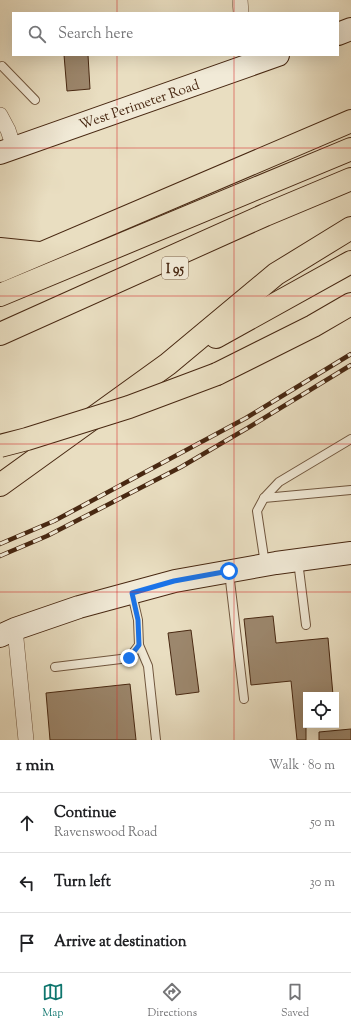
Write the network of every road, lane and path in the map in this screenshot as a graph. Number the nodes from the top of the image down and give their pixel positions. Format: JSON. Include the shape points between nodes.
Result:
{"nodes":[{"id":1,"x":240,"y":0,"type":"edge"},
{"id":2,"x":241,"y":12,"type":"edge"},
{"id":3,"x":351,"y":29,"type":"edge"},
{"id":4,"x":339,"y":34,"type":"edge"},
{"id":5,"x":272,"y":56,"type":"edge"},
{"id":6,"x":246,"y":60,"type":"edge"},
{"id":7,"x":0,"y":66,"type":"edge"},
{"id":8,"x":35,"y":100,"type":"dead end"},
{"id":9,"x":0,"y":115,"type":"edge"},
{"id":10,"x":351,"y":121,"type":"edge"},
{"id":11,"x":351,"y":149,"type":"edge"},
{"id":12,"x":7,"y":151,"type":"edge"},
{"id":13,"x":351,"y":179,"type":"edge"},
{"id":14,"x":351,"y":191,"type":"edge"},
{"id":15,"x":351,"y":228,"type":"edge"},
{"id":16,"x":0,"y":249,"type":"edge"},
{"id":17,"x":42,"y":253,"type":"junction"},
{"id":18,"x":351,"y":262,"type":"edge"},
{"id":19,"x":0,"y":271,"type":"edge"},
{"id":20,"x":0,"y":296,"type":"edge"},
{"id":21,"x":351,"y":304,"type":"edge"},
{"id":22,"x":0,"y":334,"type":"edge"},
{"id":23,"x":0,"y":346,"type":"edge"},
{"id":24,"x":168,"y":364,"type":"junction"},
{"id":25,"x":351,"y":439,"type":"edge"},
{"id":26,"x":0,"y":446,"type":"edge"},
{"id":27,"x":0,"y":485,"type":"edge"},
{"id":28,"x":351,"y":490,"type":"edge"},
{"id":29,"x":264,"y":498,"type":"junction"},
{"id":30,"x":351,"y":553,"type":"edge"},
{"id":31,"x":298,"y":560,"type":"junction"},
{"id":32,"x":266,"y":565,"type":"junction"},
{"id":33,"x":229,"y":571,"type":"junction"},
{"id":34,"x":132,"y":593,"type":"junction"},
{"id":35,"x":306,"y":624,"type":"dead end"},
{"id":36,"x":8,"y":633,"type":"edge"},
{"id":37,"x":139,"y":645,"type":"junction"},
{"id":38,"x":55,"y":667,"type":"dead end"},
{"id":39,"x":244,"y":699,"type":"dead end"},
{"id":40,"x":26,"y":740,"type":"edge"},
{"id":41,"x":156,"y":740,"type":"edge"}],
"edges":[{"from":1,"to":2,"type":"street"},
{"from":3,"to":4,"type":"street"},
{"from":5,"to":6,"type":"street","name":"West Perimeter Road"},
{"from":6,"to":12,"type":"street","name":"West Perimeter Road"},
{"from":7,"to":8,"type":"lane"},
{"from":9,"to":12,"type":"street","via":[[8,130]]},
{"from":10,"to":17,"type":"highway"},
{"from":11,"to":20,"type":"highway"},
{"from":13,"to":22,"type":"highway"},
{"from":14,"to":23,"type":"highway","number":"I 95"},
{"from":15,"to":24,"type":"highway","via":[[276,274]]},
{"from":16,"to":17,"type":"highway"},
{"from":17,"to":19,"type":"highway"},
{"from":18,"to":24,"type":"highway"},
{"from":21,"to":26,"type":"highway","bridge":true,"via":[[217,374],[129,407]]},
{"from":24,"to":27,"type":"highway"},
{"from":25,"to":29,"type":"lane","via":[[279,482]]},
{"from":28,"to":29,"type":"lane"},
{"from":29,"to":32,"type":"lane","via":[[257,510]]},
{"from":30,"to":31,"type":"street"},
{"from":31,"to":32,"type":"street"},
{"from":31,"to":35,"type":"lane"},
{"from":32,"to":33,"type":"street"},
{"from":33,"to":34,"type":"street","via":[[174,581]]},
{"from":33,"to":39,"type":"lane"},
{"from":34,"to":36,"type":"street","via":[[79,607]]},
{"from":34,"to":37,"type":"lane","via":[[138,620]]},
{"from":36,"to":40,"type":"street"},
{"from":37,"to":38,"type":"lane","via":[[129,658]]},
{"from":37,"to":41,"type":"lane","via":[[148,666]]}]}
